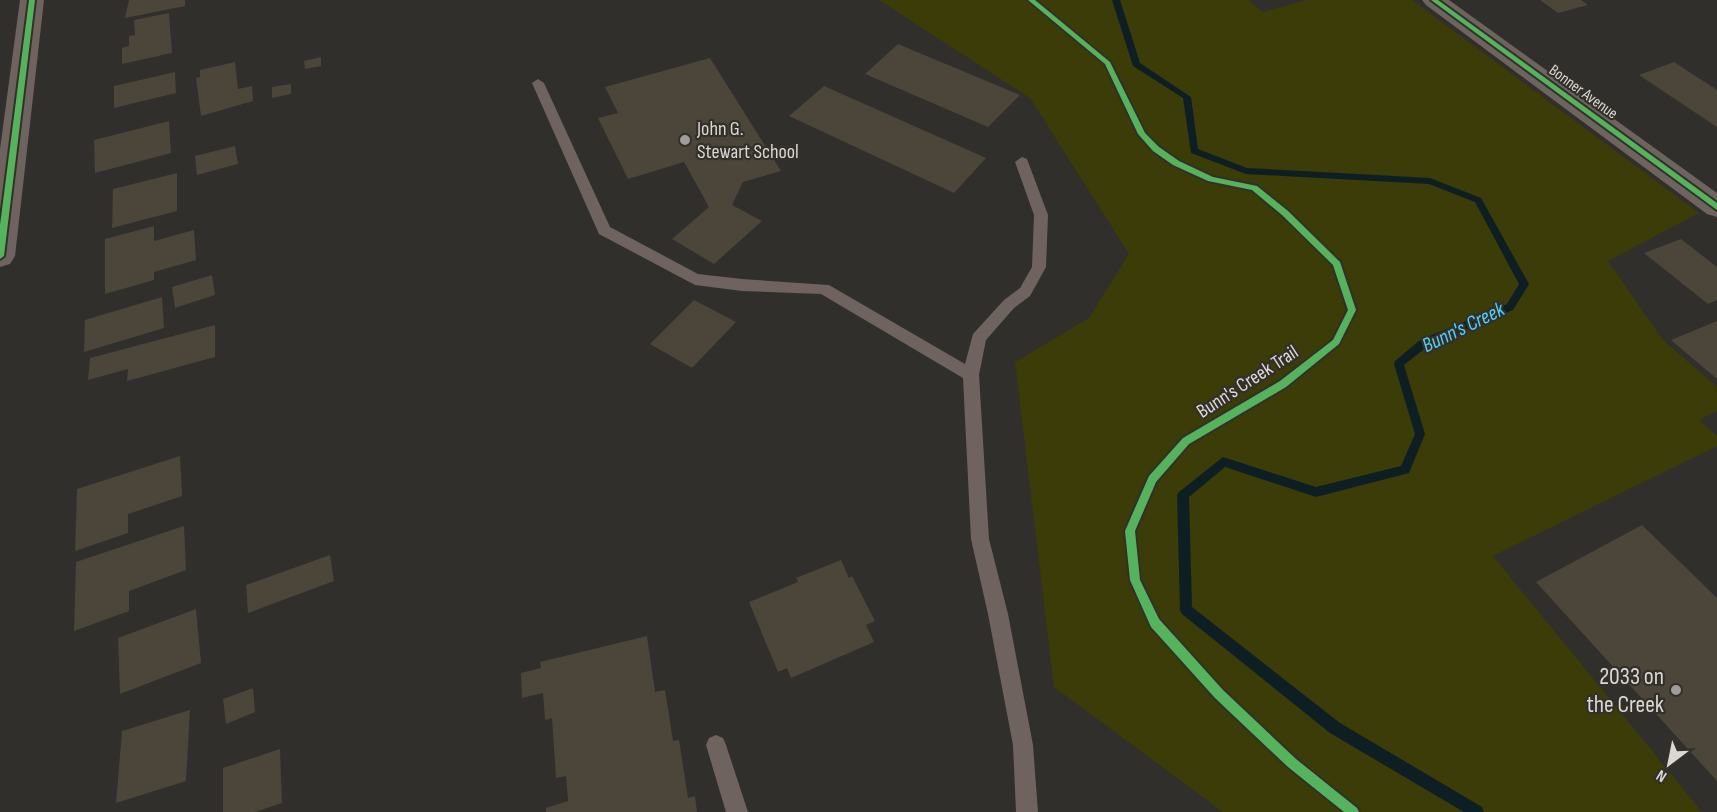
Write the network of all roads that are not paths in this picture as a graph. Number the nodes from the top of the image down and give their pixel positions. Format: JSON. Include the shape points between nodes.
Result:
{"nodes":[{"id":1,"x":32,"y":0,"type":"edge"},
{"id":2,"x":1434,"y":0,"type":"edge"},
{"id":3,"x":538,"y":82,"type":"dead end"},
{"id":4,"x":1023,"y":162,"type":"dead end"},
{"id":5,"x":1717,"y":207,"type":"edge"},
{"id":6,"x":0,"y":256,"type":"edge"},
{"id":7,"x":971,"y":375,"type":"junction"},
{"id":8,"x":716,"y":745,"type":"dead end"},
{"id":9,"x":737,"y":812,"type":"edge"},
{"id":10,"x":1027,"y":812,"type":"edge"}],
"edges":[{"from":1,"to":6,"type":"street"},
{"from":2,"to":5,"type":"street","name":"Bonner Avenue"},
{"from":3,"to":7,"type":"lane","via":[[604,230],[695,279],[824,289]]},
{"from":4,"to":7,"type":"lane","via":[[1041,215],[1039,267],[1025,292],[1009,304],[980,338]]},
{"from":7,"to":10,"type":"lane","via":[[980,539],[1023,745]]},
{"from":8,"to":9,"type":"lane"}]}
